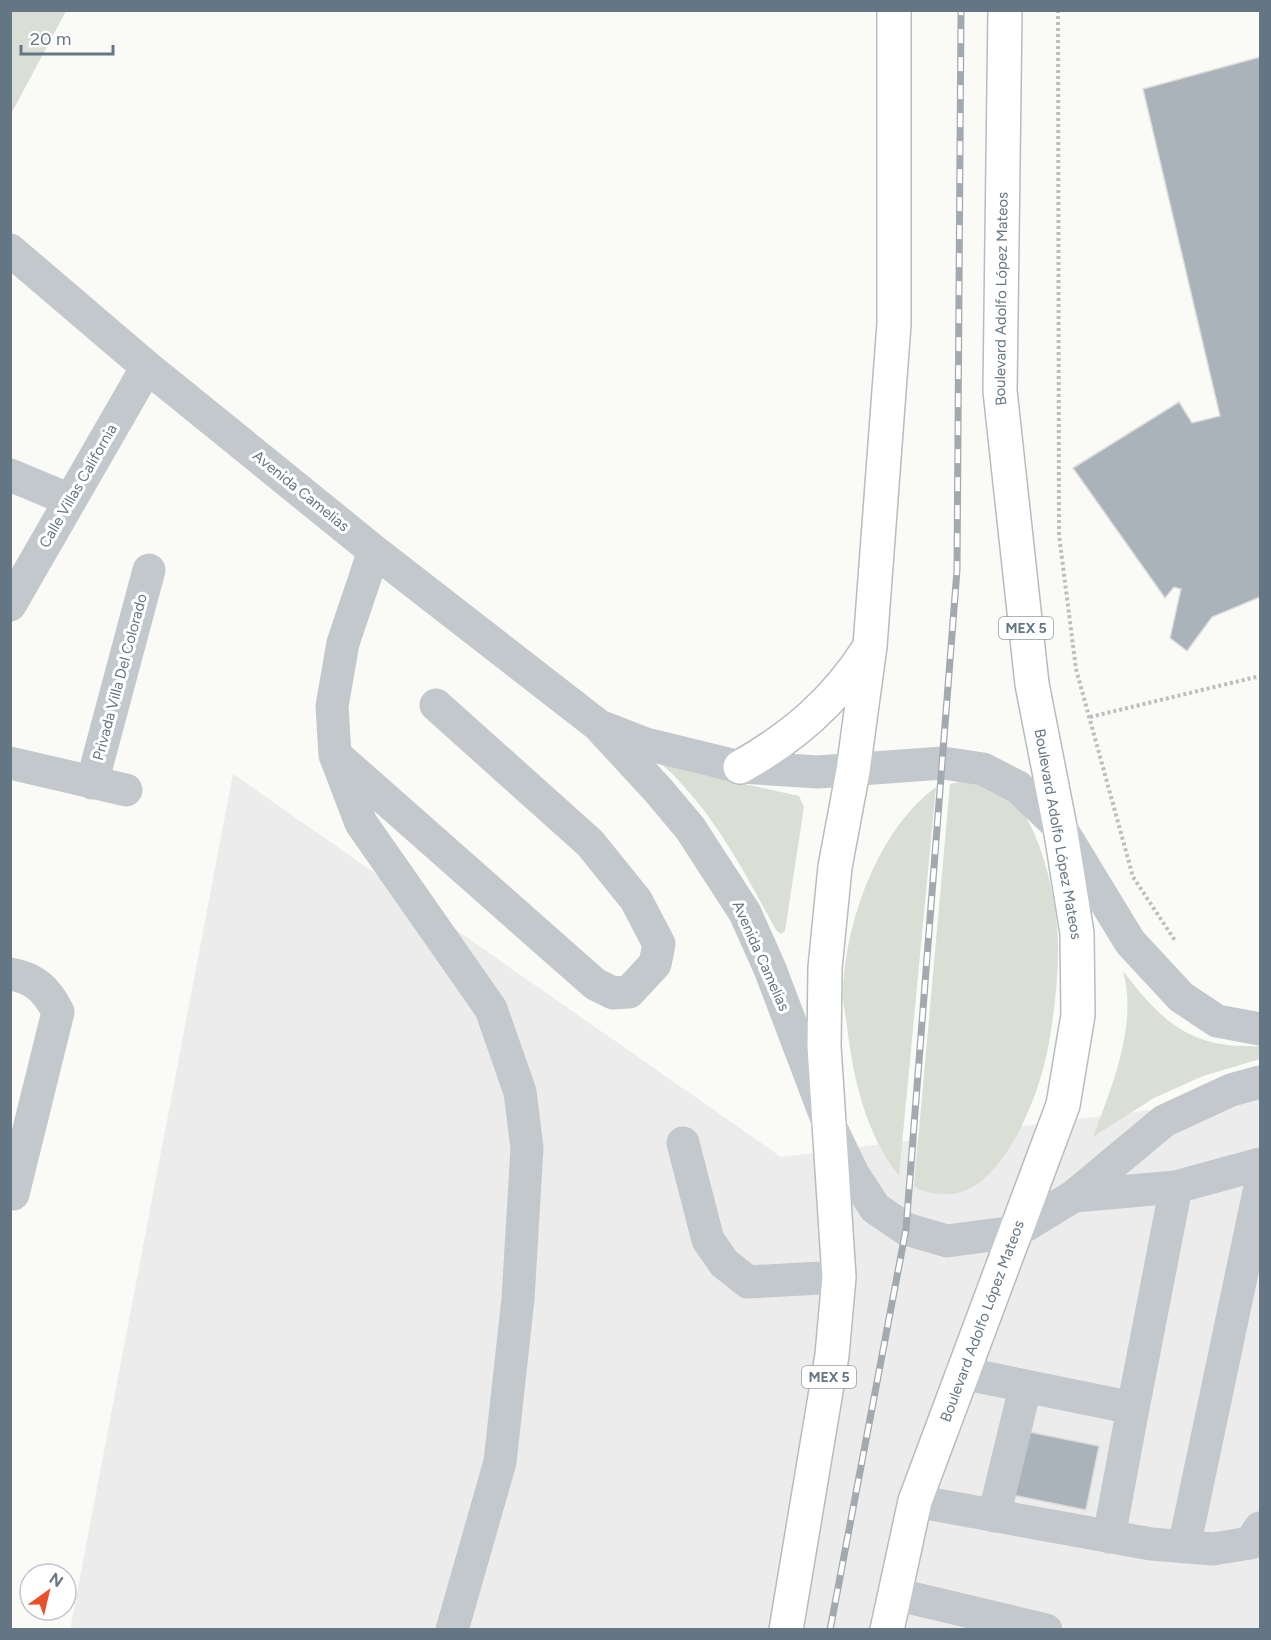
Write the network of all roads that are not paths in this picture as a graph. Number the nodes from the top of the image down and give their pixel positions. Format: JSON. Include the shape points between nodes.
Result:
{"nodes":[{"id":1,"x":894,"y":10,"type":"edge"},
{"id":2,"x":1005,"y":10,"type":"edge"},
{"id":3,"x":10,"y":250,"type":"edge"},
{"id":4,"x":147,"y":367,"type":"junction"},
{"id":5,"x":10,"y":475,"type":"edge"},
{"id":6,"x":70,"y":500,"type":"junction"},
{"id":7,"x":374,"y":551,"type":"junction"},
{"id":8,"x":148,"y":570,"type":"dead end"},
{"id":9,"x":10,"y":605,"type":"edge"},
{"id":10,"x":870,"y":646,"type":"junction"},
{"id":11,"x":436,"y":705,"type":"dead end"},
{"id":12,"x":598,"y":725,"type":"junction"},
{"id":13,"x":335,"y":755,"type":"junction"},
{"id":14,"x":10,"y":763,"type":"edge"},
{"id":15,"x":740,"y":767,"type":"junction"},
{"id":16,"x":853,"y":771,"type":"junction"},
{"id":17,"x":92,"y":783,"type":"junction"},
{"id":18,"x":126,"y":790,"type":"dead end"},
{"id":19,"x":1060,"y":827,"type":"junction"},
{"id":20,"x":10,"y":974,"type":"edge"},
{"id":21,"x":1260,"y":1029,"type":"edge"},
{"id":22,"x":1260,"y":1082,"type":"edge"},
{"id":23,"x":828,"y":1122,"type":"junction"},
{"id":24,"x":683,"y":1143,"type":"dead end"},
{"id":25,"x":1260,"y":1164,"type":"edge"},
{"id":26,"x":1176,"y":1187,"type":"junction"},
{"id":27,"x":1260,"y":1187,"type":"edge"},
{"id":28,"x":21,"y":1194,"type":"edge"},
{"id":29,"x":1074,"y":1196,"type":"junction"},
{"id":30,"x":1015,"y":1232,"type":"junction"},
{"id":31,"x":839,"y":1277,"type":"junction"},
{"id":32,"x":962,"y":1373,"type":"junction"},
{"id":33,"x":1025,"y":1388,"type":"junction"},
{"id":34,"x":1134,"y":1408,"type":"junction"},
{"id":35,"x":915,"y":1501,"type":"junction"},
{"id":36,"x":994,"y":1516,"type":"junction"},
{"id":37,"x":1260,"y":1528,"type":"edge"},
{"id":38,"x":1109,"y":1537,"type":"junction"},
{"id":39,"x":1184,"y":1547,"type":"junction"},
{"id":40,"x":895,"y":1594,"type":"junction"},
{"id":41,"x":452,"y":1629,"type":"edge"},
{"id":42,"x":786,"y":1629,"type":"edge"},
{"id":43,"x":887,"y":1629,"type":"edge"},
{"id":44,"x":1046,"y":1629,"type":"edge"}],
"edges":[{"from":1,"to":10,"type":"main road","number":"MEX 5","via":[[894,324]]},
{"from":2,"to":19,"type":"main road","name":"Boulevard Adolfo López Mateos","number":"MEX 5","via":[[1000,391],[1032,684]]},
{"from":3,"to":4,"type":"street","name":"Avenida Camelias"},
{"from":4,"to":6,"type":"street","name":"Calle Villas California"},
{"from":4,"to":7,"type":"street","name":"Avenida Camelias"},
{"from":5,"to":6,"type":"street"},
{"from":6,"to":9,"type":"street","name":"Calle Villas California"},
{"from":7,"to":12,"type":"street","name":"Avenida Camelias"},
{"from":7,"to":13,"type":"street","via":[[343,643],[332,706]]},
{"from":8,"to":17,"type":"street","name":"Privada Villa Del Colorado"},
{"from":10,"to":15,"type":"main road","via":[[827,704],[772,749]]},
{"from":10,"to":16,"type":"main road","number":"MEX 5"},
{"from":11,"to":13,"type":"street","via":[[590,843],[636,900],[659,944],[655,964],[629,992],[613,993],[595,984]]},
{"from":12,"to":15,"type":"street","name":"Avenida Camelias","via":[[646,744]]},
{"from":12,"to":23,"type":"street","name":"Avenida Camelias","via":[[690,828],[745,913]]},
{"from":13,"to":41,"type":"street","via":[[361,823],[491,1009],[520,1092],[527,1148],[518,1299],[500,1462]]},
{"from":14,"to":17,"type":"street"},
{"from":15,"to":16,"type":"street","name":"Avenida Camelias"},
{"from":16,"to":19,"type":"street","name":"Avenida Camelias","via":[[943,763],[982,769],[1018,787]]},
{"from":16,"to":23,"type":"main road","number":"MEX 5","via":[[835,867],[825,968]]},
{"from":17,"to":18,"type":"street"},
{"from":19,"to":21,"type":"street","name":"Avenida Camelias","via":[[1130,942],[1181,997],[1217,1021]]},
{"from":19,"to":30,"type":"main road","name":"Boulevard Adolfo López Mateos","number":"MEX 5","via":[[1077,933],[1078,1015],[1063,1105]]},
{"from":20,"to":28,"type":"street","via":[[39,984],[58,1012]]},
{"from":22,"to":29,"type":"street","via":[[1232,1090],[1164,1121]]},
{"from":23,"to":30,"type":"street","name":"Avenida Camelias","via":[[875,1208],[906,1229],[947,1241]]},
{"from":23,"to":31,"type":"main road","number":"MEX 5"},
{"from":24,"to":31,"type":"street","via":[[708,1240],[724,1263],[748,1282]]},
{"from":25,"to":26,"type":"street"},
{"from":26,"to":29,"type":"street"},
{"from":26,"to":34,"type":"street"},
{"from":27,"to":39,"type":"street"},
{"from":29,"to":30,"type":"street"},
{"from":30,"to":32,"type":"main road","name":"Boulevard Adolfo López Mateos","number":"MEX 5"},
{"from":31,"to":42,"type":"main road","number":"MEX 5","via":[[832,1355]]},
{"from":32,"to":33,"type":"street"},
{"from":32,"to":35,"type":"main road","name":"Boulevard Adolfo López Mateos","number":"MEX 5"},
{"from":33,"to":34,"type":"street"},
{"from":33,"to":36,"type":"street"},
{"from":34,"to":38,"type":"street"},
{"from":35,"to":36,"type":"street"},
{"from":35,"to":40,"type":"main road","name":"Boulevard Adolfo López Mateos","number":"MEX 5"},
{"from":36,"to":38,"type":"street"},
{"from":37,"to":39,"type":"street","via":[[1250,1542],[1237,1547]]},
{"from":38,"to":39,"type":"street"},
{"from":40,"to":43,"type":"main road","name":"Boulevard Adolfo López Mateos","number":"MEX 5"},
{"from":40,"to":44,"type":"street"}]}
